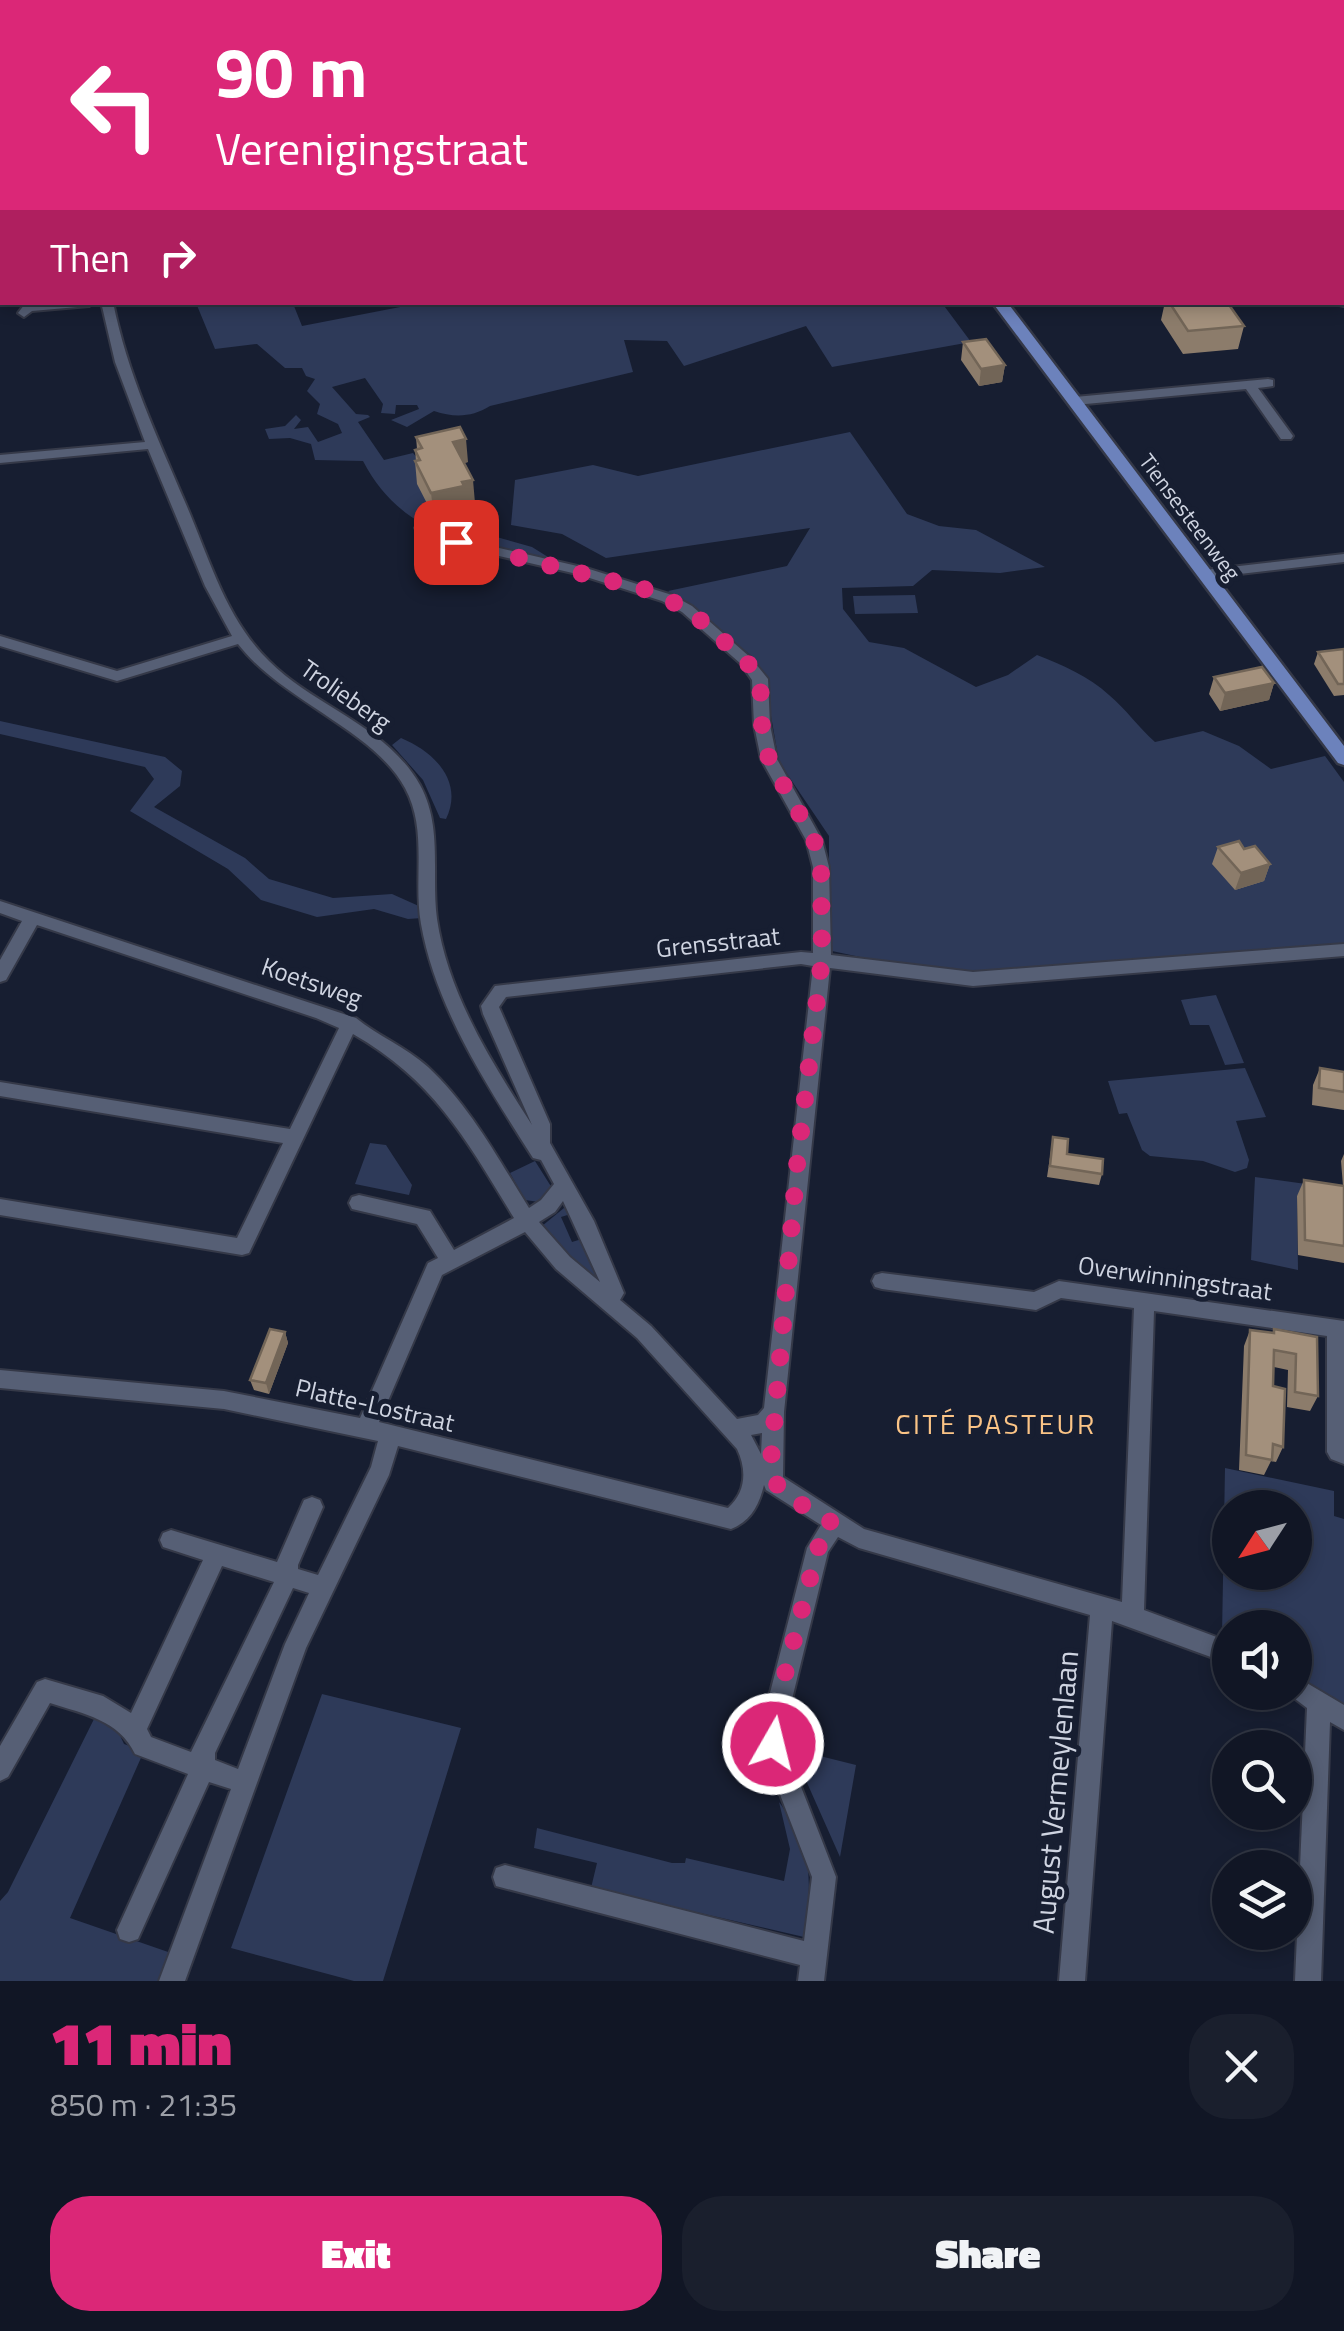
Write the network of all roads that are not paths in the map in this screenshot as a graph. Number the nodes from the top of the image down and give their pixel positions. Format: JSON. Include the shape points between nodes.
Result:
{"nodes":[{"id":1,"x":58,"y":305,"type":"edge"},
{"id":2,"x":106,"y":305,"type":"edge"},
{"id":3,"x":1001,"y":305,"type":"edge"},
{"id":4,"x":24,"y":313,"type":"dead end"},
{"id":5,"x":1268,"y":382,"type":"dead end"},
{"id":6,"x":1249,"y":384,"type":"junction"},
{"id":7,"x":1074,"y":401,"type":"junction"},
{"id":8,"x":1286,"y":436,"type":"dead end"},
{"id":9,"x":152,"y":445,"type":"junction"},
{"id":10,"x":0,"y":459,"type":"edge"},
{"id":11,"x":422,"y":528,"type":"dead end"},
{"id":12,"x":1344,"y":558,"type":"edge"},
{"id":13,"x":1205,"y":574,"type":"junction"},
{"id":14,"x":238,"y":638,"type":"junction"},
{"id":15,"x":0,"y":641,"type":"edge"},
{"id":16,"x":1344,"y":759,"type":"edge"},
{"id":17,"x":0,"y":907,"type":"edge"},
{"id":18,"x":33,"y":917,"type":"junction"},
{"id":19,"x":1344,"y":950,"type":"edge"},
{"id":20,"x":822,"y":958,"type":"junction"},
{"id":21,"x":0,"y":975,"type":"edge"},
{"id":22,"x":350,"y":1023,"type":"junction"},
{"id":23,"x":0,"y":1089,"type":"edge"},
{"id":24,"x":294,"y":1137,"type":"junction"},
{"id":25,"x":562,"y":1187,"type":"junction"},
{"id":26,"x":359,"y":1202,"type":"dead end"},
{"id":27,"x":0,"y":1207,"type":"edge"},
{"id":28,"x":526,"y":1220,"type":"junction"},
{"id":29,"x":450,"y":1260,"type":"junction"},
{"id":30,"x":882,"y":1281,"type":"dead end"},
{"id":31,"x":606,"y":1300,"type":"junction"},
{"id":32,"x":1144,"y":1302,"type":"junction"},
{"id":33,"x":1341,"y":1329,"type":"edge"},
{"id":34,"x":0,"y":1379,"type":"edge"},
{"id":35,"x":774,"y":1412,"type":"junction"},
{"id":36,"x":366,"y":1428,"type":"junction"},
{"id":37,"x":732,"y":1430,"type":"junction"},
{"id":38,"x":390,"y":1436,"type":"junction"},
{"id":39,"x":1341,"y":1453,"type":"edge"},
{"id":40,"x":312,"y":1507,"type":"dead end"},
{"id":41,"x":731,"y":1519,"type":"joint"},
{"id":42,"x":828,"y":1530,"type":"junction"},
{"id":43,"x":171,"y":1540,"type":"dead end"},
{"id":44,"x":217,"y":1554,"type":"junction"},
{"id":45,"x":288,"y":1576,"type":"junction"},
{"id":46,"x":323,"y":1586,"type":"junction"},
{"id":47,"x":1102,"y":1608,"type":"junction"},
{"id":48,"x":1133,"y":1616,"type":"junction"},
{"id":49,"x":1212,"y":1646,"type":"edge"},
{"id":50,"x":1312,"y":1697,"type":"edge"},
{"id":51,"x":1319,"y":1701,"type":"junction"},
{"id":52,"x":1344,"y":1718,"type":"edge"},
{"id":53,"x":134,"y":1729,"type":"junction"},
{"id":54,"x":203,"y":1768,"type":"junction"},
{"id":55,"x":0,"y":1770,"type":"edge"},
{"id":56,"x":243,"y":1782,"type":"junction"},
{"id":57,"x":505,"y":1878,"type":"dead end"},
{"id":58,"x":129,"y":1930,"type":"dead end"},
{"id":59,"x":813,"y":1969,"type":"edge"},
{"id":60,"x":172,"y":1981,"type":"edge"},
{"id":61,"x":1072,"y":1981,"type":"edge"},
{"id":62,"x":1308,"y":1981,"type":"edge"}],
"edges":[{"from":1,"to":4,"type":"street"},
{"from":2,"to":9,"type":"street","name":"Trolieberg","via":[[114,352]]},
{"from":3,"to":7,"type":"main road","name":"Tiensesteenweg"},
{"from":5,"to":6,"type":"street"},
{"from":6,"to":7,"type":"street"},
{"from":6,"to":8,"type":"street"},
{"from":7,"to":13,"type":"main road","name":"Tiensesteenweg"},
{"from":9,"to":10,"type":"street"},
{"from":9,"to":14,"type":"street","name":"Trolieberg"},
{"from":11,"to":20,"type":"street","via":[[667,598],[746,661],[760,679],[769,759],[814,840],[821,867]]},
{"from":12,"to":13,"type":"street"},
{"from":13,"to":16,"type":"main road","name":"Tiensesteenweg"},
{"from":14,"to":15,"type":"street","via":[[116,676]]},
{"from":14,"to":25,"type":"street","name":"Trolieberg","via":[[292,690],[391,757],[411,783],[428,833],[435,946],[488,1068]]},
{"from":17,"to":18,"type":"street","name":"Koetsweg"},
{"from":18,"to":21,"type":"street"},
{"from":18,"to":22,"type":"street","name":"Koetsweg"},
{"from":19,"to":20,"type":"street","name":"Grensstraat","via":[[974,979]]},
{"from":20,"to":25,"type":"street","name":"Grensstraat","via":[[501,991],[492,1014]]},
{"from":20,"to":35,"type":"street"},
{"from":22,"to":24,"type":"street"},
{"from":22,"to":28,"type":"street","name":"Koetsweg","via":[[396,1047],[432,1080]]},
{"from":23,"to":24,"type":"street"},
{"from":24,"to":27,"type":"street","via":[[242,1247]]},
{"from":25,"to":28,"type":"street"},
{"from":25,"to":31,"type":"street","name":"Grensstraat","via":[[614,1293]]},
{"from":26,"to":29,"type":"street","via":[[422,1217]]},
{"from":28,"to":29,"type":"street"},
{"from":28,"to":31,"type":"street","name":"Koetsweg"},
{"from":29,"to":36,"type":"street","via":[[426,1282]]},
{"from":30,"to":32,"type":"street","name":"Overwinningstraat","via":[[1036,1301],[1059,1289]]},
{"from":31,"to":37,"type":"street","name":"Koetsweg","via":[[644,1332]]},
{"from":32,"to":33,"type":"street","name":"Overwinningstraat"},
{"from":32,"to":48,"type":"street"},
{"from":33,"to":39,"type":"street"},
{"from":34,"to":36,"type":"street","name":"Platte-Lostraat","via":[[224,1400]]},
{"from":35,"to":37,"type":"street","via":[[764,1423]]},
{"from":35,"to":42,"type":"street","via":[[774,1483]]},
{"from":36,"to":38,"type":"street","name":"Platte-Lostraat"},
{"from":37,"to":41,"type":"street","name":"Koetsweg","via":[[754,1459],[752,1500]]},
{"from":38,"to":41,"type":"street","name":"Platte-Lostraat"},
{"from":38,"to":46,"type":"street"},
{"from":40,"to":45,"type":"street"},
{"from":42,"to":47,"type":"street"},
{"from":42,"to":59,"type":"street","via":[[772,1732],[824,1877]]},
{"from":43,"to":44,"type":"street"},
{"from":44,"to":45,"type":"street"},
{"from":44,"to":53,"type":"street"},
{"from":45,"to":46,"type":"street"},
{"from":45,"to":54,"type":"street","via":[[202,1752]]},
{"from":46,"to":56,"type":"street"},
{"from":47,"to":48,"type":"street"},
{"from":47,"to":61,"type":"street","name":"August Vermeylenlaan"},
{"from":48,"to":49,"type":"street"},
{"from":50,"to":51,"type":"street"},
{"from":51,"to":52,"type":"street"},
{"from":51,"to":62,"type":"street"},
{"from":53,"to":54,"type":"street","via":[[143,1746]]},
{"from":53,"to":55,"type":"street","via":[[103,1708],[44,1690]]},
{"from":54,"to":56,"type":"street"},
{"from":54,"to":58,"type":"street"},
{"from":56,"to":60,"type":"street"},
{"from":57,"to":59,"type":"street"}]}
